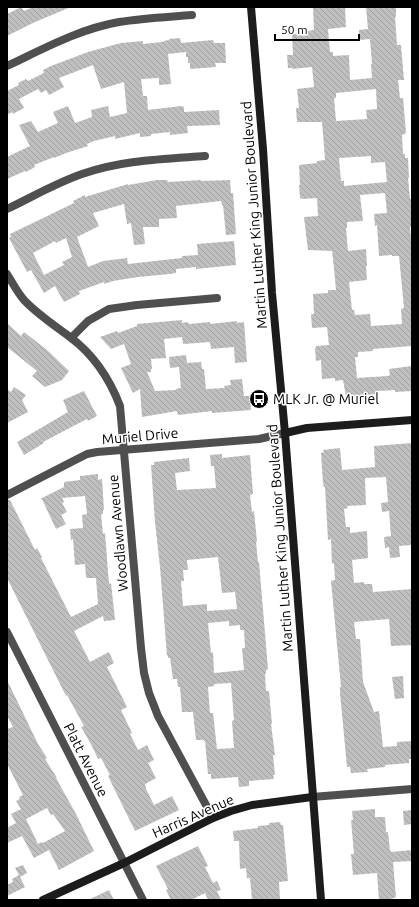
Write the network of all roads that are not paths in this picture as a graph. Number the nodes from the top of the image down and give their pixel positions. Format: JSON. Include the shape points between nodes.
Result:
{"nodes":[{"id":1,"x":251,"y":7,"type":"edge"},
{"id":2,"x":192,"y":16,"type":"dead end"},
{"id":3,"x":7,"y":66,"type":"edge"},
{"id":4,"x":205,"y":156,"type":"dead end"},
{"id":5,"x":7,"y":209,"type":"edge"},
{"id":6,"x":7,"y":274,"type":"edge"},
{"id":7,"x":217,"y":298,"type":"dead end"},
{"id":8,"x":71,"y":338,"type":"junction"},
{"id":9,"x":412,"y":420,"type":"edge"},
{"id":10,"x":285,"y":434,"type":"junction"},
{"id":11,"x":124,"y":450,"type":"junction"},
{"id":12,"x":7,"y":496,"type":"edge"},
{"id":13,"x":7,"y":632,"type":"edge"},
{"id":14,"x":412,"y":789,"type":"edge"},
{"id":15,"x":312,"y":797,"type":"junction"},
{"id":16,"x":213,"y":818,"type":"junction"},
{"id":17,"x":124,"y":863,"type":"junction"},
{"id":18,"x":43,"y":900,"type":"edge"},
{"id":19,"x":143,"y":900,"type":"edge"},
{"id":20,"x":321,"y":900,"type":"edge"}],
"edges":[{"from":1,"to":10,"type":"main road","name":"Martin Luther King Junior Boulevard"},
{"from":2,"to":3,"type":"street","via":[[140,19],[97,27],[59,41]]},
{"from":4,"to":5,"type":"street","via":[[113,165],[53,186]]},
{"from":6,"to":8,"type":"street","name":"Woodlawn Avenue","via":[[28,304]]},
{"from":7,"to":8,"type":"street","via":[[109,309],[88,321]]},
{"from":8,"to":11,"type":"street","name":"Woodlawn Avenue","via":[[91,357],[113,388],[120,406]]},
{"from":9,"to":10,"type":"main road","via":[[307,428]]},
{"from":10,"to":11,"type":"street","name":"Muriel Drive","via":[[259,439]]},
{"from":10,"to":15,"type":"main road","name":"Martin Luther King Junior Boulevard"},
{"from":11,"to":12,"type":"street","name":"Muriel Drive","via":[[87,454]]},
{"from":11,"to":16,"type":"street","name":"Woodlawn Avenue","via":[[144,673],[158,716]]},
{"from":13,"to":17,"type":"street","name":"Platt Avenue"},
{"from":14,"to":15,"type":"street","name":"Harris Avenue"},
{"from":15,"to":16,"type":"main road","name":"Harris Avenue","via":[[252,805]]},
{"from":15,"to":20,"type":"main road","name":"Martin Luther King Junior Boulevard"},
{"from":16,"to":17,"type":"main road","name":"Harris Avenue"},
{"from":17,"to":18,"type":"main road","name":"Harris Avenue"},
{"from":17,"to":19,"type":"street","name":"Platt Avenue"}]}
